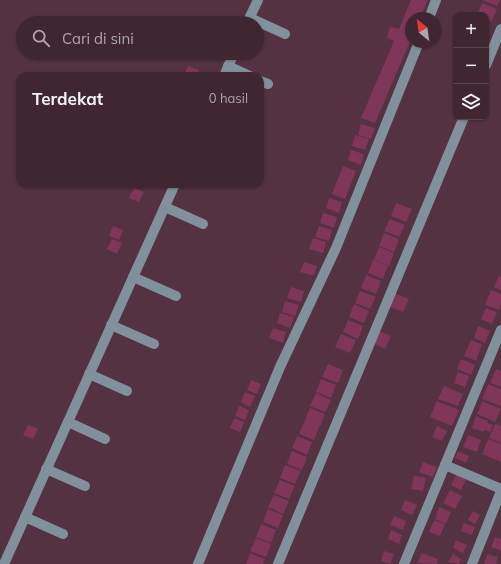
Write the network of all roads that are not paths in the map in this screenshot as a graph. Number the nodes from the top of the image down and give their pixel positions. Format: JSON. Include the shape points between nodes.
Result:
{"nodes":[{"id":1,"x":258,"y":0,"type":"edge"},
{"id":2,"x":436,"y":0,"type":"edge"},
{"id":3,"x":431,"y":12,"type":"edge"},
{"id":4,"x":251,"y":16,"type":"edge"},
{"id":5,"x":264,"y":26,"type":"edge"},
{"id":6,"x":501,"y":30,"type":"edge"},
{"id":7,"x":285,"y":34,"type":"dead end"},
{"id":8,"x":417,"y":48,"type":"edge"},
{"id":9,"x":489,"y":58,"type":"edge"},
{"id":10,"x":231,"y":60,"type":"edge"},
{"id":11,"x":228,"y":66,"type":"junction"},
{"id":12,"x":226,"y":72,"type":"edge"},
{"id":13,"x":241,"y":72,"type":"edge"},
{"id":14,"x":463,"y":120,"type":"edge"},
{"id":15,"x":173,"y":188,"type":"edge"},
{"id":16,"x":165,"y":207,"type":"junction"},
{"id":17,"x":203,"y":224,"type":"dead end"},
{"id":18,"x":133,"y":277,"type":"junction"},
{"id":19,"x":176,"y":296,"type":"dead end"},
{"id":20,"x":111,"y":325,"type":"junction"},
{"id":21,"x":501,"y":330,"type":"edge"},
{"id":22,"x":154,"y":344,"type":"dead end"},
{"id":23,"x":89,"y":374,"type":"junction"},
{"id":24,"x":127,"y":391,"type":"dead end"},
{"id":25,"x":68,"y":422,"type":"junction"},
{"id":26,"x":105,"y":439,"type":"dead end"},
{"id":27,"x":445,"y":465,"type":"junction"},
{"id":28,"x":46,"y":469,"type":"junction"},
{"id":29,"x":84,"y":486,"type":"dead end"},
{"id":30,"x":501,"y":490,"type":"edge"},
{"id":31,"x":25,"y":517,"type":"junction"},
{"id":32,"x":64,"y":534,"type":"dead end"},
{"id":33,"x":4,"y":564,"type":"edge"},
{"id":34,"x":198,"y":564,"type":"edge"},
{"id":35,"x":278,"y":564,"type":"edge"},
{"id":36,"x":404,"y":564,"type":"edge"},
{"id":37,"x":472,"y":564,"type":"edge"}],
"edges":[{"from":1,"to":4,"type":"street"},
{"from":2,"to":3,"type":"street"},
{"from":5,"to":7,"type":"street"},
{"from":6,"to":9,"type":"street"},
{"from":8,"to":34,"type":"street","via":[[336,248],[280,367]]},
{"from":10,"to":11,"type":"street"},
{"from":11,"to":12,"type":"street"},
{"from":11,"to":13,"type":"street"},
{"from":14,"to":35,"type":"street"},
{"from":15,"to":16,"type":"street"},
{"from":16,"to":17,"type":"street"},
{"from":16,"to":18,"type":"street"},
{"from":18,"to":19,"type":"street"},
{"from":18,"to":20,"type":"street"},
{"from":20,"to":22,"type":"street"},
{"from":20,"to":23,"type":"street"},
{"from":21,"to":27,"type":"street"},
{"from":23,"to":24,"type":"street"},
{"from":23,"to":25,"type":"street"},
{"from":25,"to":26,"type":"street"},
{"from":25,"to":28,"type":"street"},
{"from":27,"to":30,"type":"street"},
{"from":27,"to":36,"type":"street"},
{"from":28,"to":29,"type":"street"},
{"from":28,"to":31,"type":"street"},
{"from":30,"to":37,"type":"street"},
{"from":31,"to":32,"type":"street"},
{"from":31,"to":33,"type":"street"}]}
